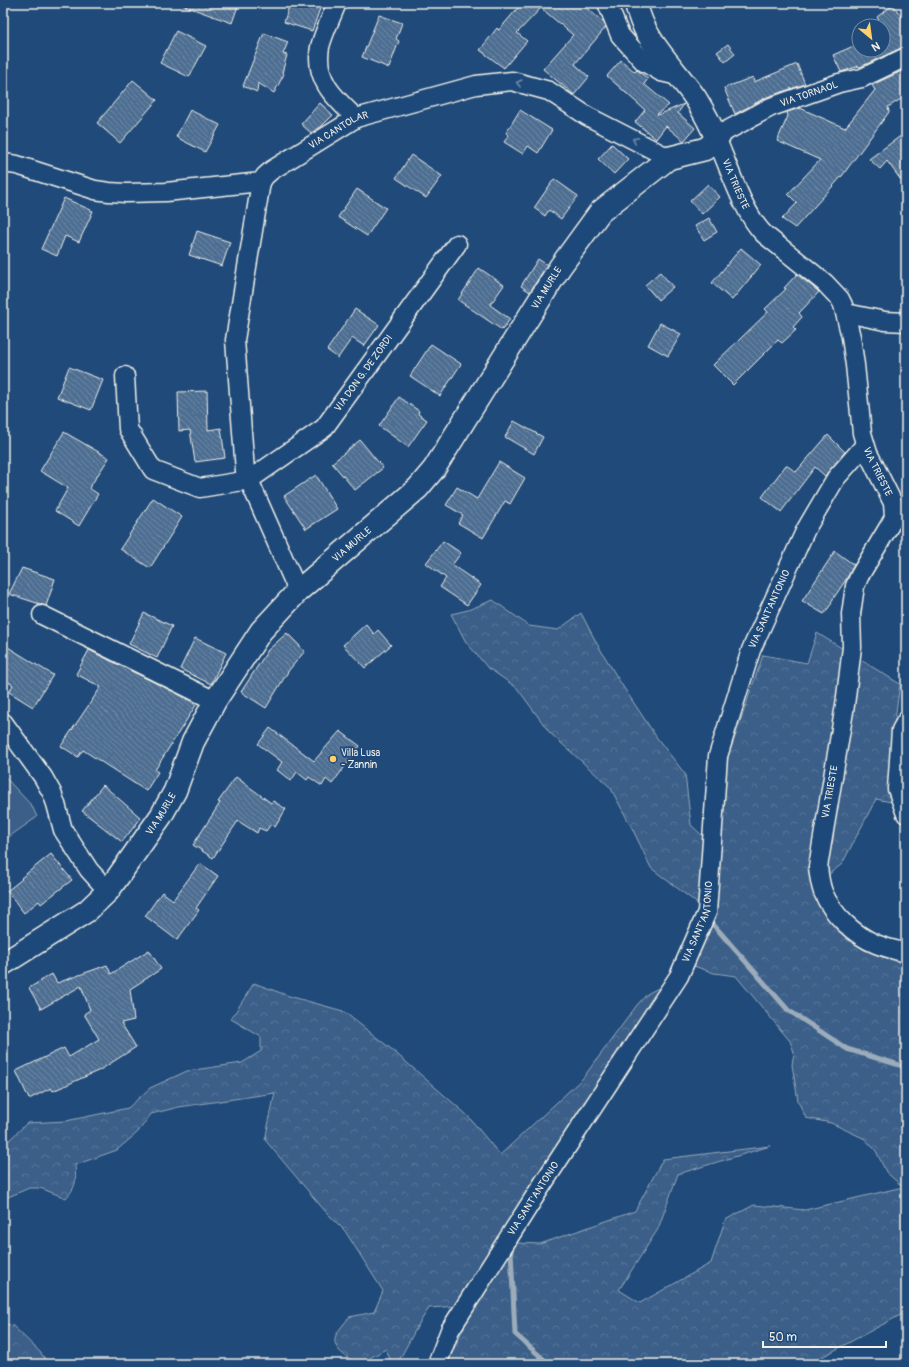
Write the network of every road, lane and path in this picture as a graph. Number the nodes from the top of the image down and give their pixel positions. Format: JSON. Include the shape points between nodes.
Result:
{"nodes":[{"id":1,"x":337,"y":3,"type":"edge"},
{"id":2,"x":607,"y":3,"type":"edge"},
{"id":3,"x":636,"y":3,"type":"edge"},
{"id":4,"x":906,"y":57,"type":"edge"},
{"id":5,"x":678,"y":76,"type":"junction"},
{"id":6,"x":356,"y":118,"type":"junction"},
{"id":7,"x":717,"y":140,"type":"junction"},
{"id":8,"x":670,"y":158,"type":"junction"},
{"id":9,"x":3,"y":163,"type":"edge"},
{"id":10,"x":261,"y":182,"type":"junction"},
{"id":11,"x":457,"y":244,"type":"dead end"},
{"id":12,"x":846,"y":312,"type":"junction"},
{"id":13,"x":906,"y":322,"type":"edge"},
{"id":14,"x":125,"y":376,"type":"dead end"},
{"id":15,"x":865,"y":445,"type":"junction"},
{"id":16,"x":249,"y":480,"type":"junction"},
{"id":17,"x":298,"y":591,"type":"junction"},
{"id":18,"x":42,"y":616,"type":"dead end"},
{"id":19,"x":215,"y":701,"type":"junction"},
{"id":20,"x":3,"y":722,"type":"edge"},
{"id":21,"x":906,"y":722,"type":"edge"},
{"id":22,"x":906,"y":814,"type":"edge"},
{"id":23,"x":108,"y":891,"type":"junction"},
{"id":24,"x":906,"y":952,"type":"edge"},
{"id":25,"x":3,"y":964,"type":"edge"},
{"id":26,"x":437,"y":1364,"type":"edge"}],
"edges":[{"from":1,"to":6,"type":"street","via":[[320,46],[319,61],[326,85]]},
{"from":2,"to":5,"type":"street","via":[[620,35],[644,62],[661,72]]},
{"from":3,"to":5,"type":"main road","name":"VIA TRIESTE","via":[[642,24],[650,38]]},
{"from":4,"to":7,"type":"street","name":"VIA TORNAOL","via":[[862,78],[839,82],[771,107],[726,131]]},
{"from":5,"to":7,"type":"main road","name":"VIA TRIESTE","via":[[695,98]]},
{"from":8,"to":6,"type":"street","name":"VIA CANTOLAR","one_way":true,"via":[[587,116],[549,91],[512,81],[476,85]]},
{"from":6,"to":10,"type":"street","name":"VIA CANTOLAR","via":[[272,170]]},
{"from":7,"to":8,"type":"main road","name":"VIA MURLE","via":[[705,149]]},
{"from":7,"to":12,"type":"street","name":"VIA TRIESTE","via":[[756,226],[825,283],[840,299]]},
{"from":8,"to":17,"type":"main road","name":"VIA MURLE","via":[[600,212],[560,268],[434,469],[418,488]]},
{"from":9,"to":10,"type":"street","via":[[109,192],[166,192]]},
{"from":10,"to":16,"type":"street","via":[[235,340],[245,471]]},
{"from":11,"to":16,"type":"street","name":"VIA DON G. DE ZORDI","via":[[324,428]]},
{"from":12,"to":13,"type":"street","via":[[884,321]]},
{"from":12,"to":15,"type":"street","name":"VIA TRIESTE"},
{"from":14,"to":16,"type":"street","name":"VIA DON G. DE ZORDI","via":[[128,429],[153,470],[200,488]]},
{"from":15,"to":24,"type":"street","name":"VIA TRIESTE","via":[[890,495],[894,516],[855,586],[852,647],[845,705],[818,868],[823,892],[845,923],[876,944]]},
{"from":15,"to":26,"type":"street","name":"VIA SANT'ANTONIO","via":[[836,478],[806,529],[751,650],[718,756],[707,912],[680,976],[450,1330]]},
{"from":16,"to":17,"type":"street"},
{"from":17,"to":19,"type":"main road","name":"VIA MURLE","via":[[261,631]]},
{"from":18,"to":19,"type":"street"},
{"from":19,"to":23,"type":"main road","name":"VIA MURLE","via":[[193,742],[168,804]]},
{"from":20,"to":23,"type":"street","via":[[43,777],[52,793],[64,830],[89,870]]},
{"from":21,"to":22,"type":"street","via":[[901,730],[897,789]]},
{"from":23,"to":25,"type":"main road","name":"VIA MURLE","via":[[88,911]]}]}
